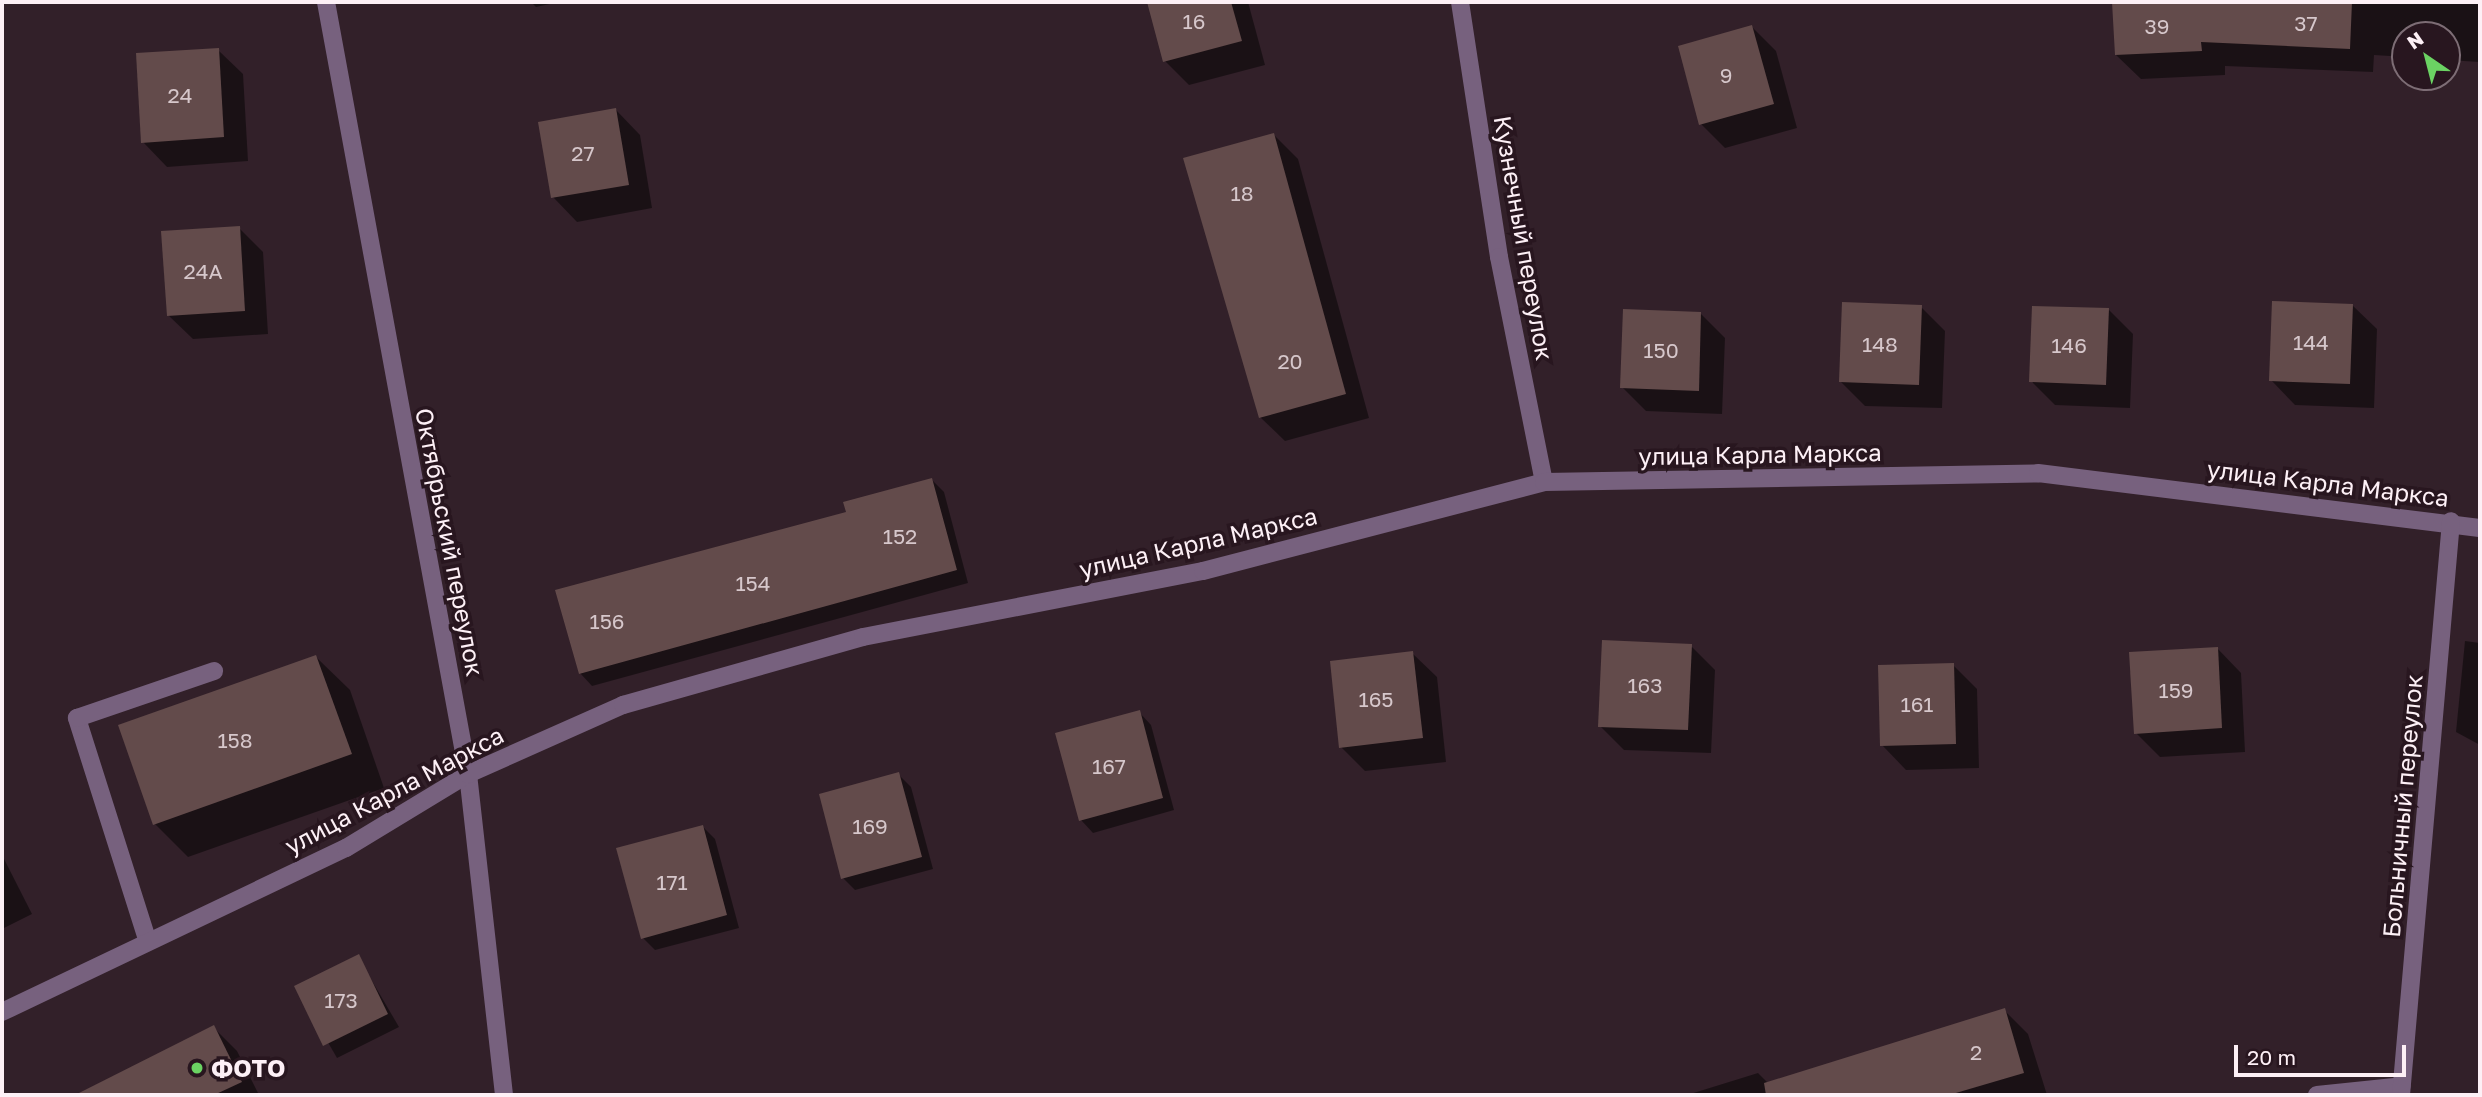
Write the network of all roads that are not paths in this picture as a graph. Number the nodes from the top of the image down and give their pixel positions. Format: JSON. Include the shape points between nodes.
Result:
{"nodes":[{"id":1,"x":326,"y":2,"type":"edge"},
{"id":2,"x":1460,"y":2,"type":"edge"},
{"id":3,"x":1544,"y":482,"type":"junction"},
{"id":4,"x":2451,"y":521,"type":"junction"},
{"id":5,"x":2480,"y":527,"type":"edge"},
{"id":6,"x":214,"y":671,"type":"dead end"},
{"id":7,"x":468,"y":774,"type":"junction"},
{"id":8,"x":147,"y":939,"type":"junction"},
{"id":9,"x":2,"y":1012,"type":"edge"},
{"id":10,"x":2401,"y":1091,"type":"edge"},
{"id":11,"x":504,"y":1095,"type":"edge"},
{"id":12,"x":2317,"y":1095,"type":"edge"}],
"edges":[{"from":1,"to":7,"type":"street","name":"Октябрьский переулок"},
{"from":2,"to":3,"type":"street","name":"Кузнечный переулок","via":[[1499,257]]},
{"from":3,"to":4,"type":"street","name":"улица Карла Маркса","via":[[2038,473]]},
{"from":3,"to":7,"type":"street","name":"улица Карла Маркса","via":[[1203,570],[863,637],[624,705]]},
{"from":4,"to":5,"type":"street","name":"улица Карла Маркса"},
{"from":4,"to":10,"type":"street","name":"Больничный переулок"},
{"from":6,"to":8,"type":"street","via":[[77,718]]},
{"from":7,"to":8,"type":"street","name":"улица Карла Маркса","via":[[346,848]]},
{"from":7,"to":11,"type":"street","name":"Октябрьский переулок"},
{"from":8,"to":9,"type":"street","name":"улица Карла Маркса"},
{"from":10,"to":12,"type":"street"}]}
